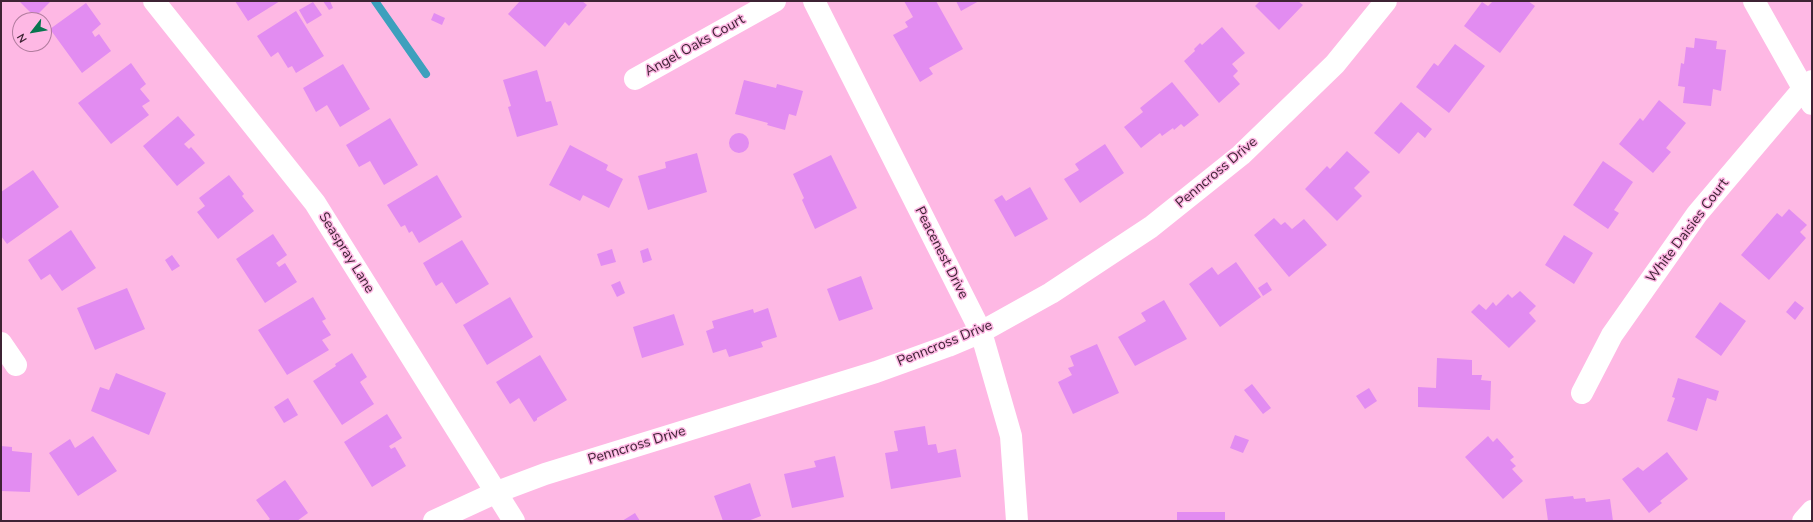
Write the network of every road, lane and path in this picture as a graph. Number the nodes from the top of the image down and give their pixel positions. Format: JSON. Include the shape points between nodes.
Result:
{"nodes":[{"id":1,"x":154,"y":1,"type":"edge"},
{"id":2,"x":775,"y":1,"type":"edge"},
{"id":3,"x":814,"y":1,"type":"edge"},
{"id":4,"x":1386,"y":1,"type":"edge"},
{"id":5,"x":1754,"y":1,"type":"edge"},
{"id":6,"x":635,"y":79,"type":"dead end"},
{"id":7,"x":1809,"y":91,"type":"edge"},
{"id":8,"x":981,"y":332,"type":"junction"},
{"id":9,"x":1,"y":343,"type":"edge"},
{"id":10,"x":16,"y":365,"type":"dead end"},
{"id":11,"x":1582,"y":393,"type":"dead end"},
{"id":12,"x":497,"y":492,"type":"junction"},
{"id":13,"x":1812,"y":511,"type":"edge"},
{"id":14,"x":434,"y":521,"type":"edge"},
{"id":15,"x":514,"y":521,"type":"edge"},
{"id":16,"x":1017,"y":521,"type":"edge"},
{"id":17,"x":1803,"y":521,"type":"edge"}],
"edges":[{"from":1,"to":12,"type":"street","name":"Seaspray Lane","via":[[315,203]]},
{"from":2,"to":6,"type":"street","name":"Angel Oaks Court"},
{"from":3,"to":8,"type":"street","name":"Peacenest Drive"},
{"from":4,"to":8,"type":"street","name":"Penncross Drive","via":[[1335,64],[1241,155],[1151,227],[1051,293]]},
{"from":5,"to":7,"type":"street"},
{"from":7,"to":11,"type":"street","name":"White Daisies Court","via":[[1697,214],[1612,335]]},
{"from":8,"to":12,"type":"street","name":"Penncross Drive","via":[[876,372],[545,474]]},
{"from":8,"to":16,"type":"street","name":"Peacenest Drive","via":[[1011,436]]},
{"from":9,"to":10,"type":"street"},
{"from":12,"to":14,"type":"street","name":"Penncross Drive"},
{"from":12,"to":15,"type":"street","name":"Seaspray Lane"},
{"from":13,"to":17,"type":"street"}]}
